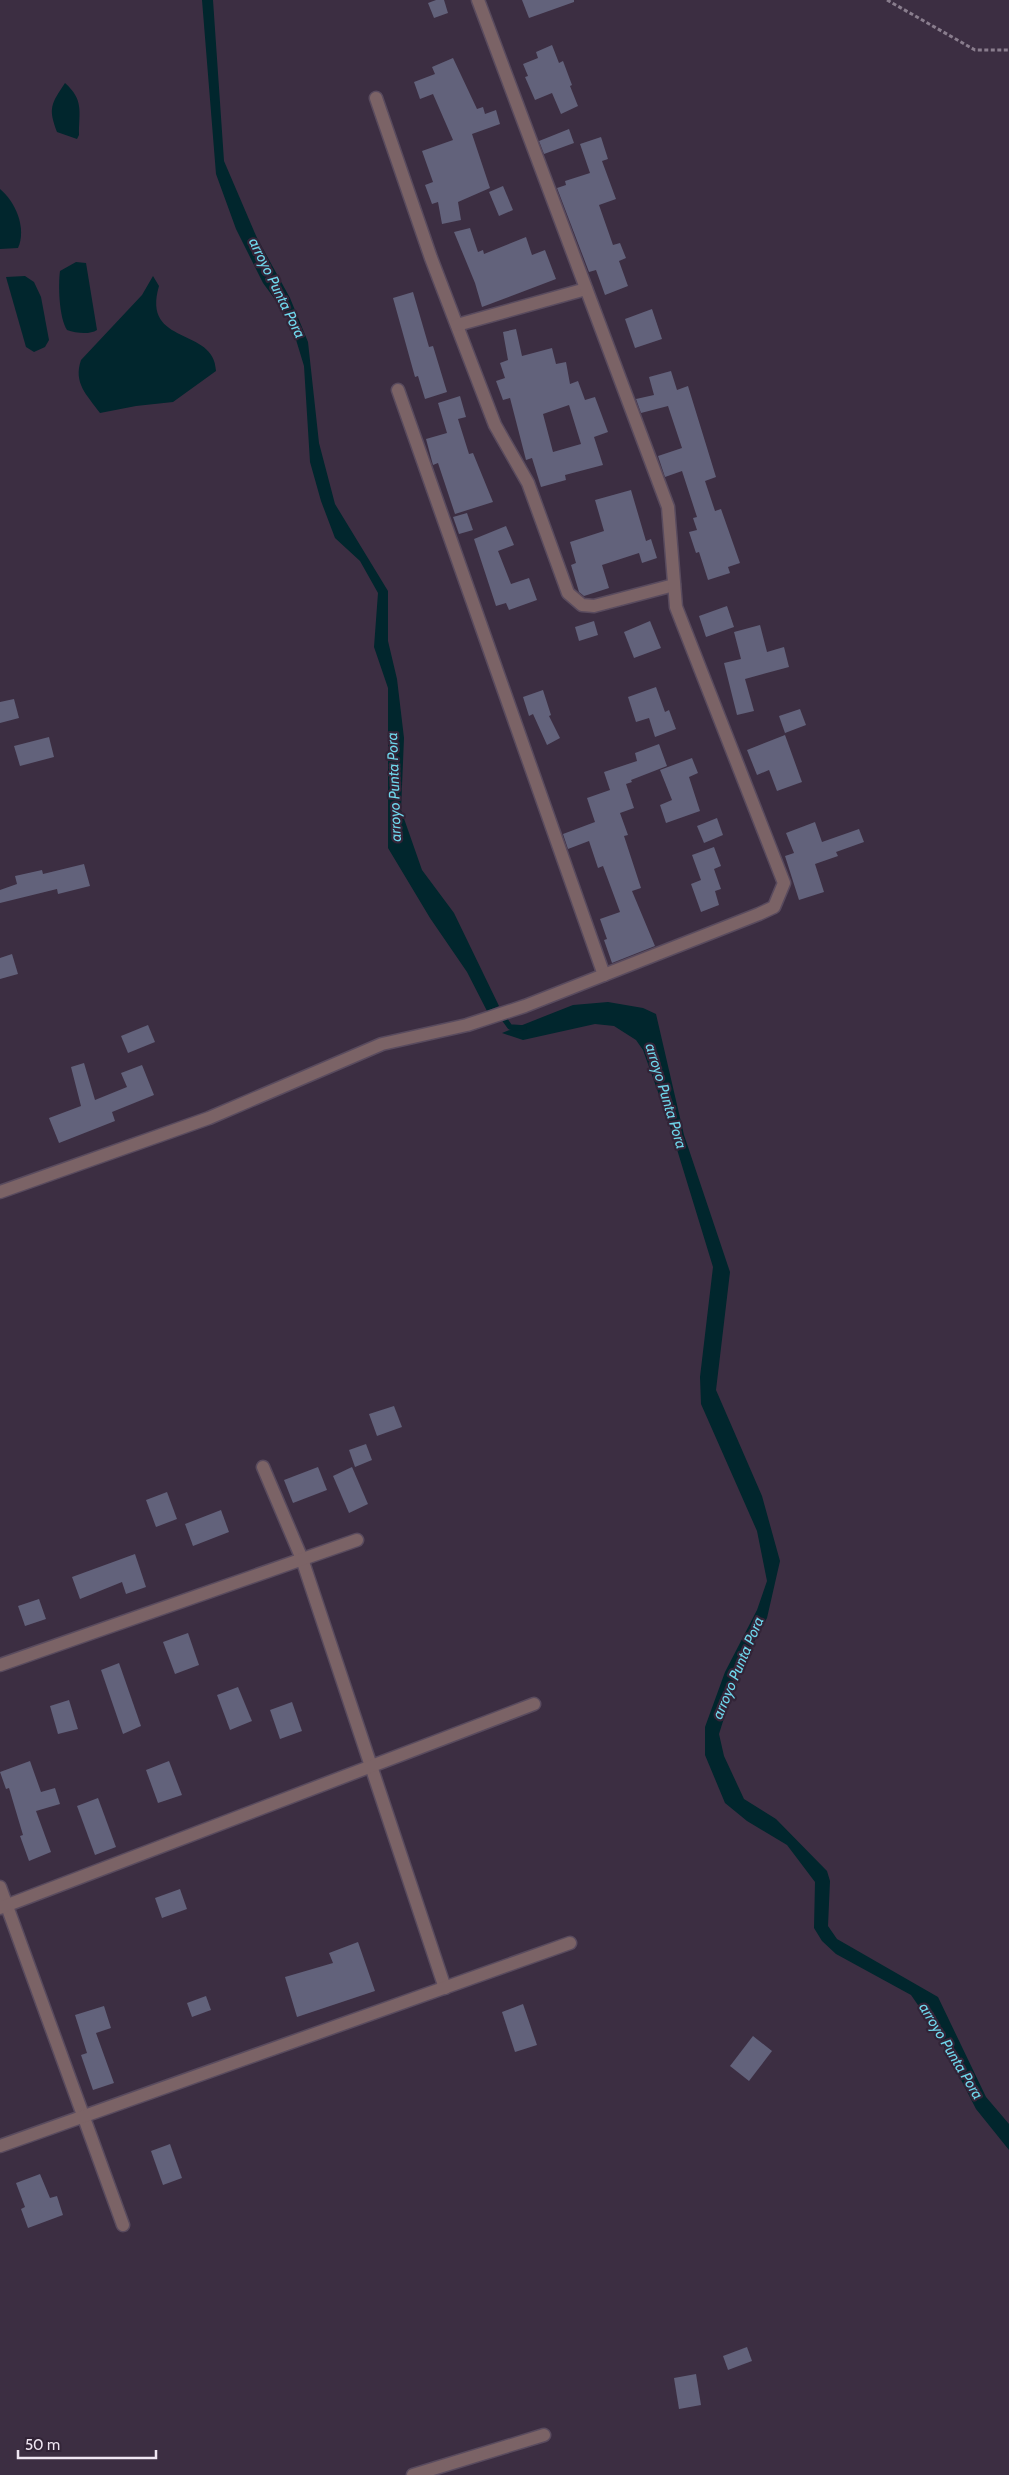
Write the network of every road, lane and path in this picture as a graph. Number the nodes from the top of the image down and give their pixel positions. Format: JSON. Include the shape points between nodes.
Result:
{"nodes":[{"id":1,"x":478,"y":0,"type":"edge"},
{"id":2,"x":887,"y":0,"type":"edge"},
{"id":3,"x":1009,"y":50,"type":"edge"},
{"id":4,"x":376,"y":98,"type":"dead end"},
{"id":5,"x":586,"y":289,"type":"junction"},
{"id":6,"x":457,"y":326,"type":"junction"},
{"id":7,"x":398,"y":390,"type":"dead end"},
{"id":8,"x":674,"y":585,"type":"junction"},
{"id":9,"x":604,"y":975,"type":"junction"},
{"id":10,"x":0,"y":1192,"type":"edge"},
{"id":11,"x":263,"y":1467,"type":"dead end"},
{"id":12,"x":357,"y":1540,"type":"dead end"},
{"id":13,"x":302,"y":1559,"type":"junction"},
{"id":14,"x":0,"y":1665,"type":"edge"},
{"id":15,"x":534,"y":1704,"type":"dead end"},
{"id":16,"x":371,"y":1767,"type":"junction"},
{"id":17,"x":0,"y":1887,"type":"edge"},
{"id":18,"x":3,"y":1907,"type":"edge"},
{"id":19,"x":570,"y":1943,"type":"dead end"},
{"id":20,"x":445,"y":1988,"type":"junction"},
{"id":21,"x":84,"y":2116,"type":"junction"},
{"id":22,"x":0,"y":2146,"type":"edge"},
{"id":23,"x":123,"y":2225,"type":"dead end"},
{"id":24,"x":544,"y":2435,"type":"dead end"},
{"id":25,"x":413,"y":2475,"type":"edge"}],
"edges":[{"from":1,"to":5,"type":"street"},
{"from":2,"to":3,"type":"path","via":[[975,50]]},
{"from":4,"to":6,"type":"street"},
{"from":5,"to":6,"type":"street"},
{"from":5,"to":8,"type":"street","via":[[668,507]]},
{"from":6,"to":8,"type":"street","via":[[495,425],[528,484],[568,593],[582,605],[594,606]]},
{"from":7,"to":9,"type":"street"},
{"from":8,"to":9,"type":"street","via":[[676,607],[784,883],[774,907],[767,911]]},
{"from":9,"to":10,"type":"street","via":[[467,1025],[382,1044],[209,1118]]},
{"from":11,"to":13,"type":"street"},
{"from":12,"to":13,"type":"street"},
{"from":13,"to":14,"type":"street"},
{"from":13,"to":16,"type":"street"},
{"from":15,"to":16,"type":"street"},
{"from":16,"to":18,"type":"street"},
{"from":16,"to":20,"type":"street"},
{"from":17,"to":18,"type":"street"},
{"from":18,"to":21,"type":"street"},
{"from":19,"to":20,"type":"street"},
{"from":20,"to":21,"type":"street"},
{"from":21,"to":22,"type":"street"},
{"from":21,"to":23,"type":"street"},
{"from":24,"to":25,"type":"street"}]}
